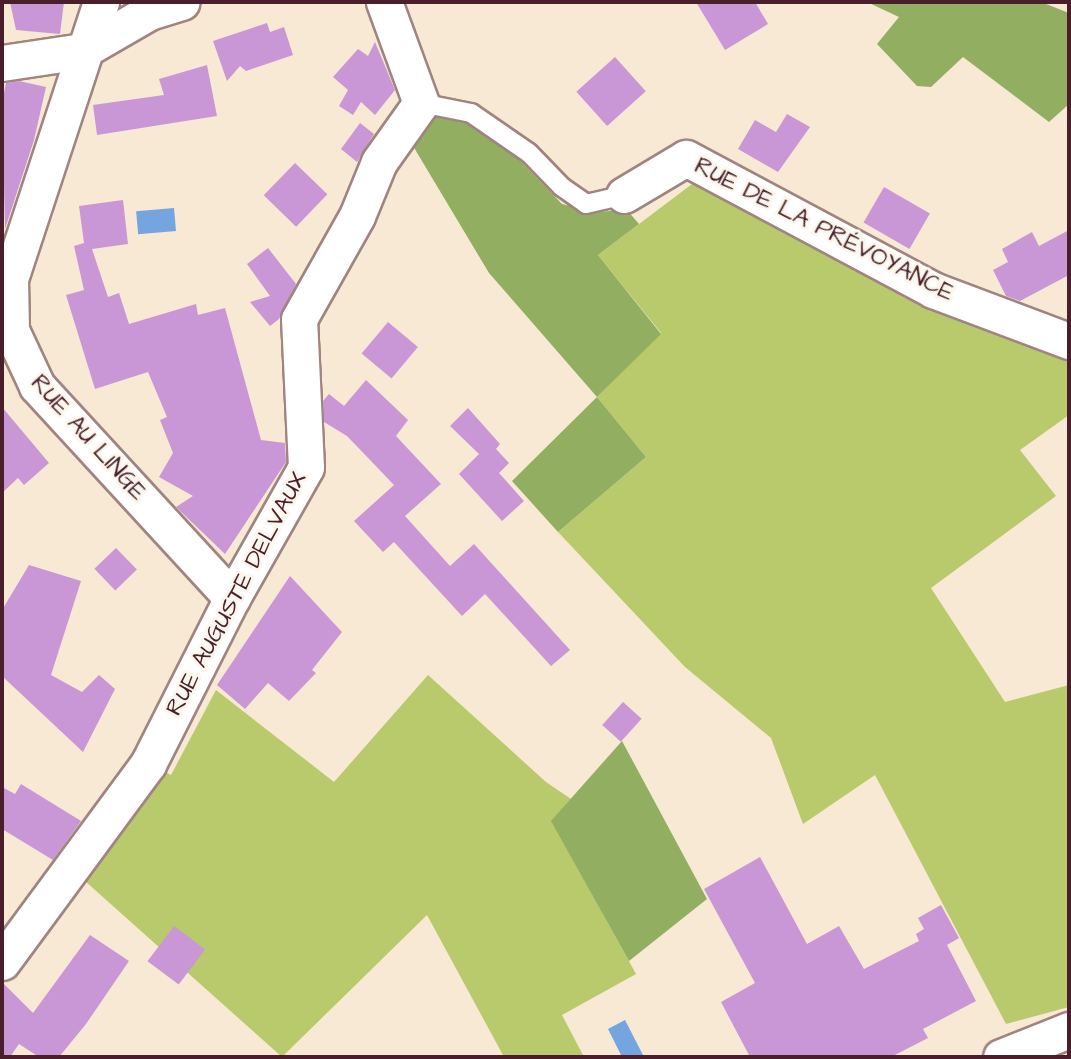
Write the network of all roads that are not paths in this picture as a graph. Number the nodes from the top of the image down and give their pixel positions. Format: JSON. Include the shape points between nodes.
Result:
{"nodes":[{"id":1,"x":101,"y":2,"type":"edge"},
{"id":2,"x":183,"y":2,"type":"edge"},
{"id":3,"x":384,"y":2,"type":"edge"},
{"id":4,"x":82,"y":51,"type":"junction"},
{"id":5,"x":2,"y":63,"type":"edge"},
{"id":6,"x":421,"y":103,"type":"junction"},
{"id":7,"x":624,"y":195,"type":"joint"},
{"id":8,"x":1069,"y":341,"type":"edge"},
{"id":9,"x":232,"y":598,"type":"junction"},
{"id":10,"x":2,"y":962,"type":"edge"},
{"id":11,"x":1069,"y":1030,"type":"edge"},
{"id":12,"x":1001,"y":1057,"type":"edge"}],
"edges":[{"from":1,"to":4,"type":"street","name":"RUE AU LINGE"},
{"from":2,"to":4,"type":"street","via":[[149,12]]},
{"from":3,"to":6,"type":"street"},
{"from":4,"to":5,"type":"street","via":[[28,63]]},
{"from":4,"to":9,"type":"street","name":"RUE AU LINGE","via":[[10,278],[11,330],[37,386]]},
{"from":6,"to":7,"type":"lane","via":[[471,113],[529,153],[586,204]]},
{"from":6,"to":9,"type":"street","name":"RUE AUGUSTE DELVAUX","via":[[379,162],[357,216],[299,319],[306,467]]},
{"from":7,"to":8,"type":"street","name":"RUE DE LA PRÉVOYANCE","via":[[686,158],[933,290]]},
{"from":9,"to":10,"type":"street","name":"RUE AUGUSTE DELVAUX","via":[[148,764]]},
{"from":11,"to":12,"type":"street"}]}
